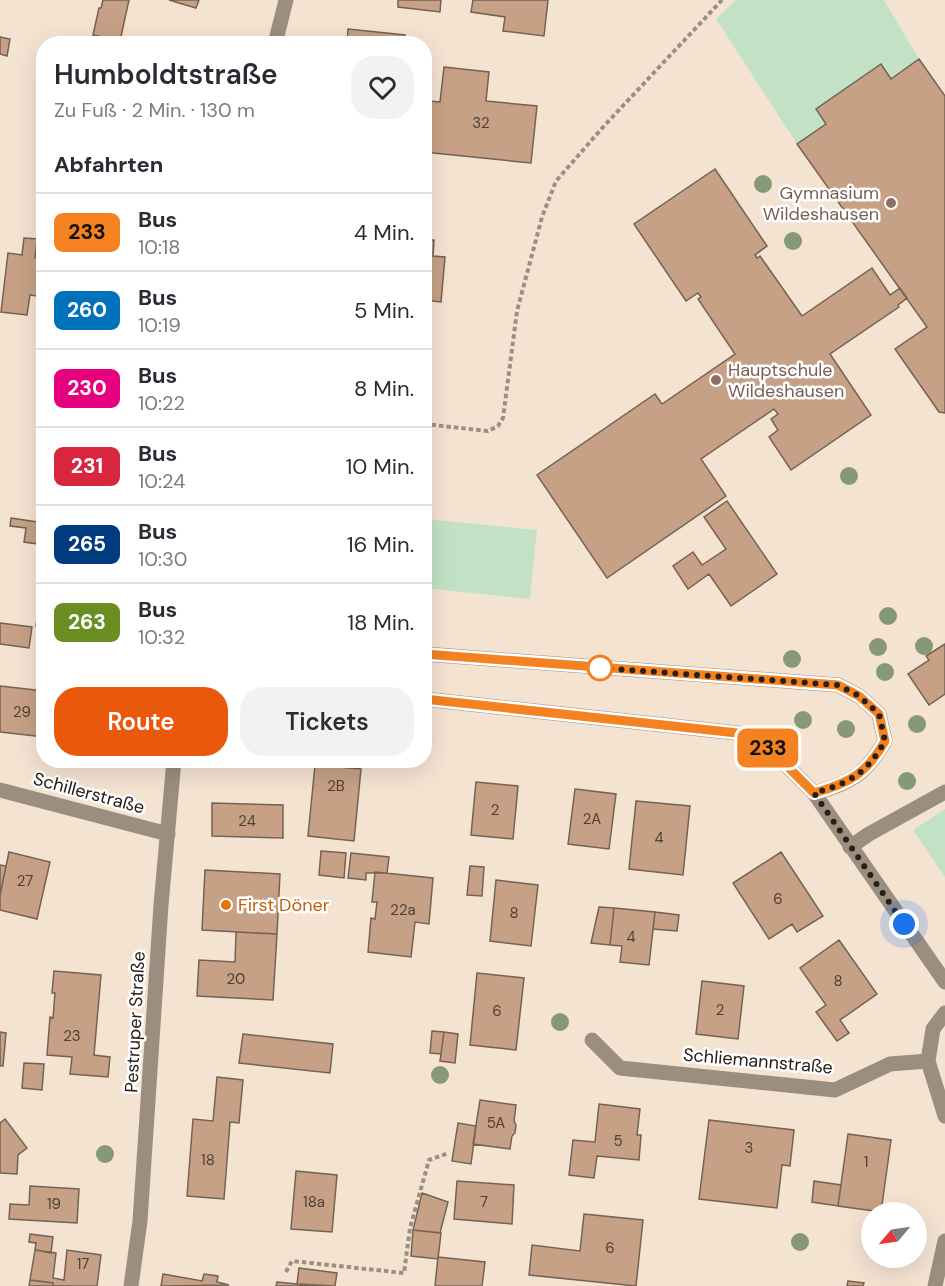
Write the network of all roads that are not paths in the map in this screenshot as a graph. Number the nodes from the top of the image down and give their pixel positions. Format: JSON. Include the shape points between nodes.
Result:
{"nodes":[{"id":1,"x":286,"y":0,"type":"edge"},
{"id":2,"x":277,"y":36,"type":"edge"},
{"id":3,"x":432,"y":655,"type":"edge"},
{"id":4,"x":432,"y":700,"type":"edge"},
{"id":5,"x":173,"y":768,"type":"edge"},
{"id":6,"x":0,"y":790,"type":"edge"},
{"id":7,"x":945,"y":792,"type":"edge"},
{"id":8,"x":814,"y":793,"type":"junction"},
{"id":9,"x":168,"y":834,"type":"junction"},
{"id":10,"x":850,"y":847,"type":"junction"},
{"id":11,"x":945,"y":982,"type":"edge"},
{"id":12,"x":945,"y":1013,"type":"edge"},
{"id":13,"x":592,"y":1040,"type":"dead end"},
{"id":14,"x":928,"y":1061,"type":"junction"},
{"id":15,"x":945,"y":1116,"type":"edge"},
{"id":16,"x":945,"y":1241,"type":"edge"},
{"id":17,"x":131,"y":1286,"type":"edge"},
{"id":18,"x":935,"y":1286,"type":"edge"}],
"edges":[{"from":1,"to":2,"type":"street"},
{"from":3,"to":8,"type":"street","via":[[838,685],[859,696],[879,714],[885,741],[862,772],[834,788]]},
{"from":4,"to":8,"type":"street","via":[[737,733],[771,750]]},
{"from":5,"to":9,"type":"street","name":"Pestruper Straße"},
{"from":6,"to":9,"type":"street","name":"Schillerstraße"},
{"from":7,"to":10,"type":"street"},
{"from":8,"to":10,"type":"street"},
{"from":9,"to":17,"type":"street","name":"Pestruper Straße","via":[[140,1221]]},
{"from":10,"to":11,"type":"street"},
{"from":12,"to":14,"type":"street","via":[[933,1029]]},
{"from":13,"to":14,"type":"street","name":"Schliemannstraße","via":[[620,1068],[835,1090],[890,1064]]},
{"from":14,"to":15,"type":"street"},
{"from":16,"to":18,"type":"street"}]}
